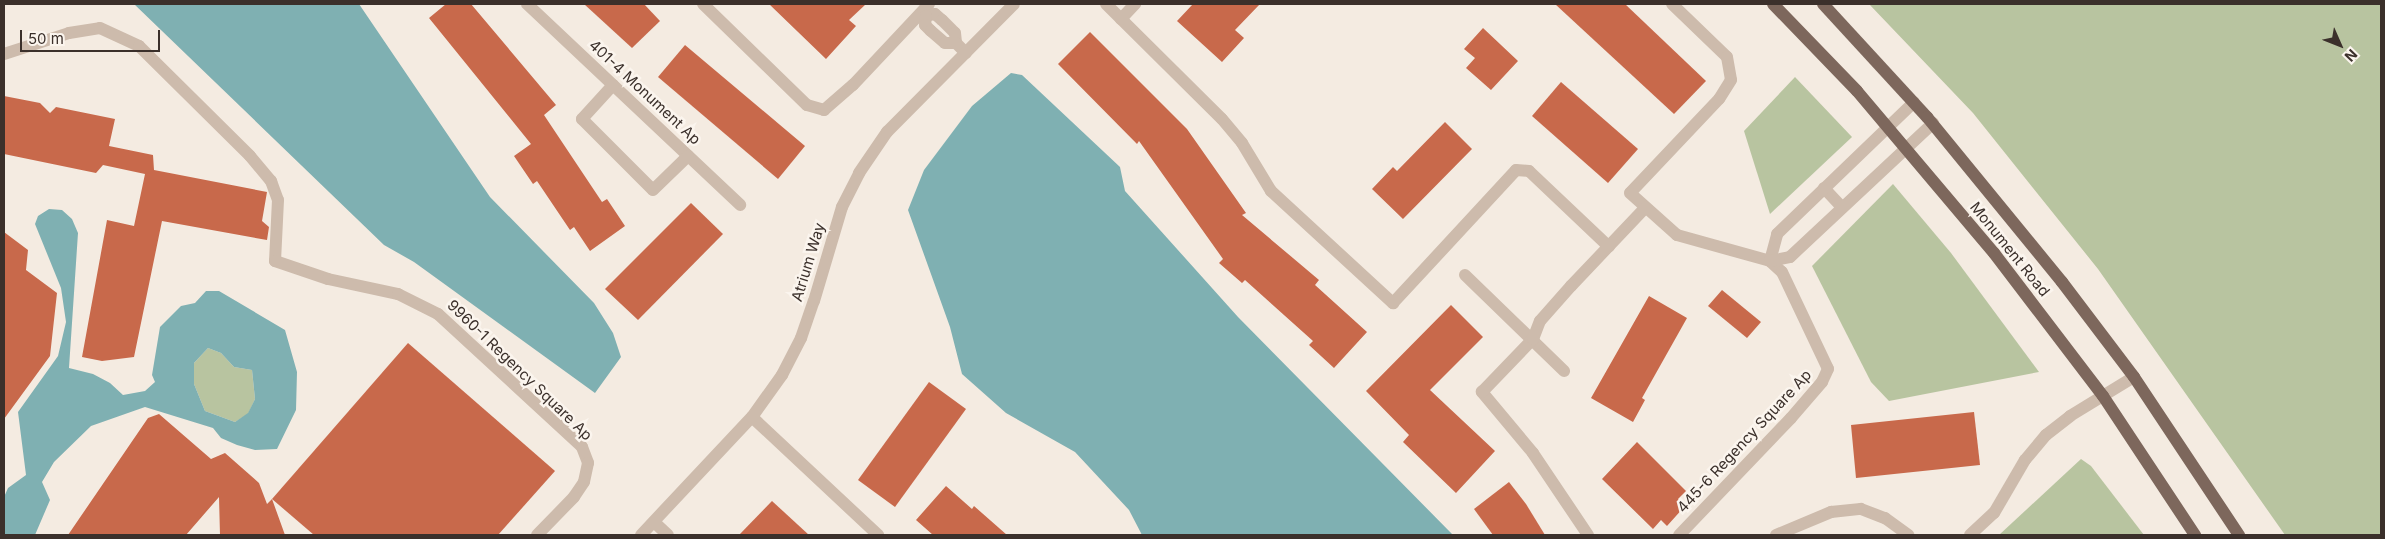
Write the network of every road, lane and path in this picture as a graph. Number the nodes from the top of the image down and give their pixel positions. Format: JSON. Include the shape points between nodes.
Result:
{"nodes":[{"id":1,"x":528,"y":4,"type":"edge"},
{"id":2,"x":703,"y":4,"type":"edge"},
{"id":3,"x":1014,"y":4,"type":"edge"},
{"id":4,"x":1106,"y":4,"type":"edge"},
{"id":5,"x":1135,"y":4,"type":"edge"},
{"id":6,"x":1672,"y":4,"type":"edge"},
{"id":7,"x":1773,"y":4,"type":"edge"},
{"id":8,"x":1823,"y":4,"type":"edge"},
{"id":9,"x":926,"y":11,"type":"edge"},
{"id":10,"x":1121,"y":19,"type":"junction"},
{"id":11,"x":966,"y":53,"type":"junction"},
{"id":12,"x":4,"y":54,"type":"edge"},
{"id":13,"x":613,"y":85,"type":"junction"},
{"id":14,"x":1914,"y":102,"type":"junction"},
{"id":15,"x":1932,"y":123,"type":"junction"},
{"id":16,"x":1888,"y":127,"type":"junction"},
{"id":17,"x":1905,"y":146,"type":"junction"},
{"id":18,"x":688,"y":156,"type":"junction"},
{"id":19,"x":1824,"y":188,"type":"junction"},
{"id":20,"x":740,"y":205,"type":"dead end"},
{"id":21,"x":1842,"y":207,"type":"junction"},
{"id":22,"x":1645,"y":208,"type":"junction"},
{"id":23,"x":1610,"y":247,"type":"junction"},
{"id":24,"x":1770,"y":261,"type":"junction"},
{"id":25,"x":1465,"y":275,"type":"dead end"},
{"id":26,"x":1533,"y":339,"type":"junction"},
{"id":27,"x":1564,"y":371,"type":"dead end"},
{"id":28,"x":2134,"y":377,"type":"junction"},
{"id":29,"x":2103,"y":396,"type":"junction"},
{"id":30,"x":752,"y":417,"type":"junction"},
{"id":31,"x":654,"y":522,"type":"junction"},
{"id":32,"x":537,"y":535,"type":"edge"},
{"id":33,"x":641,"y":535,"type":"edge"},
{"id":34,"x":668,"y":535,"type":"edge"},
{"id":35,"x":878,"y":535,"type":"edge"},
{"id":36,"x":1588,"y":535,"type":"edge"},
{"id":37,"x":1679,"y":535,"type":"edge"},
{"id":38,"x":1776,"y":535,"type":"edge"},
{"id":39,"x":1908,"y":535,"type":"edge"},
{"id":40,"x":1970,"y":535,"type":"edge"},
{"id":41,"x":2196,"y":535,"type":"edge"},
{"id":42,"x":2239,"y":535,"type":"edge"}],
"edges":[{"from":1,"to":13,"type":"street","name":"401-4 Monument Ap"},
{"from":2,"to":9,"type":"street","via":[[807,105],[824,110]]},
{"from":3,"to":11,"type":"street","name":"Atrium Way"},
{"from":4,"to":10,"type":"street"},
{"from":5,"to":10,"type":"street"},
{"from":6,"to":22,"type":"street","via":[[1727,57],[1731,80],[1719,99],[1630,193]]},
{"from":7,"to":16,"type":"main road","name":"Monument Road"},
{"from":8,"to":14,"type":"main road","name":"Monument Road"},
{"from":9,"to":11,"type":"street","via":[[935,14],[955,32],[956,43]]},
{"from":10,"to":23,"type":"street","via":[[1222,119],[1242,143],[1270,191],[1392,303],[1516,170],[1529,170]]},
{"from":11,"to":30,"type":"street","name":"Atrium Way","via":[[887,132],[859,173],[842,207],[801,338],[782,375]]},
{"from":12,"to":32,"type":"street","name":"9960-1 Regency Square Ap","via":[[69,33],[100,28],[139,46],[271,181],[278,208],[275,262],[328,279],[398,294],[428,306],[445,320],[582,447],[588,463],[584,482]]},
{"from":13,"to":18,"type":"street","name":"401-4 Monument Ap"},
{"from":13,"to":18,"type":"street","via":[[582,119],[653,190]]},
{"from":14,"to":15,"type":"main road","name":"Monument Road"},
{"from":14,"to":16,"type":"street"},
{"from":15,"to":17,"type":"street"},
{"from":15,"to":28,"type":"main road","name":"Monument Road","via":[[2062,282]]},
{"from":16,"to":17,"type":"main road","name":"Monument Road"},
{"from":16,"to":19,"type":"street"},
{"from":17,"to":21,"type":"street"},
{"from":17,"to":29,"type":"main road","name":"Monument Road","via":[[1999,260]]},
{"from":18,"to":20,"type":"street","name":"401-4 Monument Ap"},
{"from":19,"to":21,"type":"street"},
{"from":19,"to":24,"type":"street","via":[[1777,234]]},
{"from":21,"to":24,"type":"street","via":[[1790,257]]},
{"from":22,"to":23,"type":"street"},
{"from":22,"to":24,"type":"street","via":[[1677,235]]},
{"from":23,"to":26,"type":"street","via":[[1540,320]]},
{"from":24,"to":37,"type":"street","name":"445-6 Regency Square Ap","via":[[1782,272],[1828,369],[1822,382],[1791,418]]},
{"from":25,"to":26,"type":"street"},
{"from":26,"to":27,"type":"street"},
{"from":26,"to":36,"type":"street","via":[[1482,392],[1533,453]]},
{"from":28,"to":29,"type":"street"},
{"from":28,"to":42,"type":"main road","name":"Monument Road"},
{"from":29,"to":40,"type":"street","via":[[2046,435],[2025,460],[1994,513]]},
{"from":29,"to":41,"type":"main road","name":"Monument Road"},
{"from":30,"to":31,"type":"street","name":"Atrium Way"},
{"from":30,"to":35,"type":"street"},
{"from":31,"to":33,"type":"street","name":"Atrium Way"},
{"from":31,"to":34,"type":"street"},
{"from":38,"to":39,"type":"street","via":[[1832,512],[1861,509],[1885,518]]}]}
